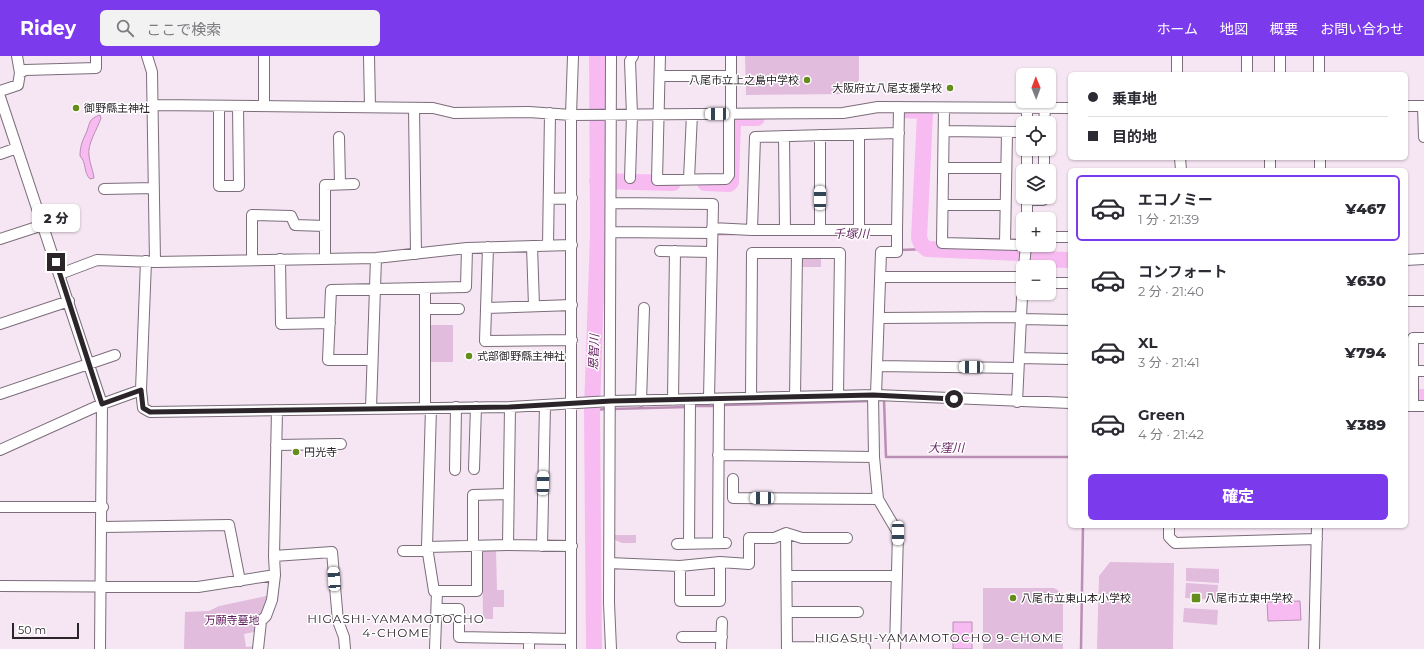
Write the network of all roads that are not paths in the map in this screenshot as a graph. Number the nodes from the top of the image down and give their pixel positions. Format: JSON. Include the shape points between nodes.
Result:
{"nodes":[{"id":1,"x":17,"y":56,"type":"edge"},
{"id":2,"x":96,"y":56,"type":"edge"},
{"id":3,"x":147,"y":56,"type":"edge"},
{"id":4,"x":264,"y":56,"type":"edge"},
{"id":5,"x":369,"y":56,"type":"edge"},
{"id":6,"x":573,"y":56,"type":"edge"},
{"id":7,"x":611,"y":56,"type":"edge"},
{"id":8,"x":634,"y":56,"type":"edge"},
{"id":9,"x":660,"y":56,"type":"edge"},
{"id":10,"x":731,"y":56,"type":"edge"},
{"id":11,"x":1177,"y":56,"type":"edge"},
{"id":12,"x":1247,"y":56,"type":"edge"},
{"id":13,"x":1280,"y":56,"type":"edge"},
{"id":14,"x":1319,"y":56,"type":"edge"},
{"id":15,"x":1177,"y":72,"type":"edge"},
{"id":16,"x":1247,"y":72,"type":"edge"},
{"id":17,"x":1280,"y":72,"type":"edge"},
{"id":18,"x":1319,"y":72,"type":"edge"},
{"id":19,"x":20,"y":73,"type":"junction"},
{"id":20,"x":661,"y":76,"type":"junction"},
{"id":21,"x":731,"y":76,"type":"junction"},
{"id":22,"x":0,"y":91,"type":"edge"},
{"id":23,"x":0,"y":97,"type":"edge"},
{"id":24,"x":153,"y":105,"type":"junction"},
{"id":25,"x":219,"y":106,"type":"junction"},
{"id":26,"x":238,"y":106,"type":"junction"},
{"id":27,"x":264,"y":106,"type":"junction"},
{"id":28,"x":1408,"y":106,"type":"edge"},
{"id":29,"x":1423,"y":106,"type":"edge"},
{"id":30,"x":370,"y":107,"type":"junction"},
{"id":31,"x":414,"y":108,"type":"junction"},
{"id":32,"x":944,"y":108,"type":"junction"},
{"id":33,"x":1016,"y":108,"type":"edge"},
{"id":34,"x":1027,"y":108,"type":"joint"},
{"id":35,"x":1068,"y":108,"type":"edge"},
{"id":36,"x":899,"y":109,"type":"junction"},
{"id":37,"x":1045,"y":109,"type":"junction"},
{"id":38,"x":550,"y":113,"type":"junction"},
{"id":39,"x":730,"y":113,"type":"junction"},
{"id":40,"x":610,"y":114,"type":"junction"},
{"id":41,"x":660,"y":114,"type":"junction"},
{"id":42,"x":692,"y":114,"type":"junction"},
{"id":43,"x":574,"y":115,"type":"junction"},
{"id":44,"x":632,"y":115,"type":"junction"},
{"id":45,"x":1027,"y":116,"type":"edge"},
{"id":46,"x":1044,"y":116,"type":"edge"},
{"id":47,"x":944,"y":131,"type":"junction"},
{"id":48,"x":1006,"y":132,"type":"junction"},
{"id":49,"x":1016,"y":132,"type":"edge"},
{"id":50,"x":899,"y":133,"type":"junction"},
{"id":51,"x":859,"y":134,"type":"junction"},
{"id":52,"x":820,"y":135,"type":"junction"},
{"id":53,"x":784,"y":136,"type":"junction"},
{"id":54,"x":339,"y":137,"type":"dead end"},
{"id":55,"x":1424,"y":137,"type":"edge"},
{"id":56,"x":17,"y":148,"type":"junction"},
{"id":57,"x":0,"y":154,"type":"edge"},
{"id":58,"x":943,"y":168,"type":"junction"},
{"id":59,"x":1006,"y":168,"type":"junction"},
{"id":60,"x":630,"y":178,"type":"dead end"},
{"id":61,"x":689,"y":179,"type":"junction"},
{"id":62,"x":340,"y":184,"type":"junction"},
{"id":63,"x":354,"y":184,"type":"dead end"},
{"id":64,"x":154,"y":188,"type":"junction"},
{"id":65,"x":104,"y":189,"type":"dead end"},
{"id":66,"x":572,"y":198,"type":"junction"},
{"id":67,"x":549,"y":199,"type":"junction"},
{"id":68,"x":614,"y":202,"type":"dead end"},
{"id":69,"x":942,"y":205,"type":"junction"},
{"id":70,"x":1005,"y":206,"type":"junction"},
{"id":71,"x":43,"y":224,"type":"junction"},
{"id":72,"x":325,"y":226,"type":"junction"},
{"id":73,"x":752,"y":230,"type":"junction"},
{"id":74,"x":785,"y":230,"type":"junction"},
{"id":75,"x":820,"y":230,"type":"junction"},
{"id":76,"x":859,"y":230,"type":"junction"},
{"id":77,"x":897,"y":230,"type":"junction"},
{"id":78,"x":712,"y":231,"type":"junction"},
{"id":79,"x":614,"y":232,"type":"dead end"},
{"id":80,"x":1056,"y":236,"type":"edge"},
{"id":81,"x":1068,"y":237,"type":"edge"},
{"id":82,"x":0,"y":238,"type":"edge"},
{"id":83,"x":1005,"y":244,"type":"junction"},
{"id":84,"x":548,"y":245,"type":"junction"},
{"id":85,"x":572,"y":245,"type":"junction"},
{"id":86,"x":1016,"y":245,"type":"edge"},
{"id":87,"x":532,"y":246,"type":"junction"},
{"id":88,"x":488,"y":247,"type":"junction"},
{"id":89,"x":468,"y":248,"type":"junction"},
{"id":90,"x":660,"y":251,"type":"dead end"},
{"id":91,"x":675,"y":251,"type":"junction"},
{"id":92,"x":712,"y":252,"type":"junction"},
{"id":93,"x":416,"y":254,"type":"junction"},
{"id":94,"x":797,"y":254,"type":"junction"},
{"id":95,"x":376,"y":258,"type":"junction"},
{"id":96,"x":280,"y":259,"type":"junction"},
{"id":97,"x":326,"y":259,"type":"junction"},
{"id":98,"x":1424,"y":259,"type":"edge"},
{"id":99,"x":252,"y":260,"type":"junction"},
{"id":100,"x":1408,"y":260,"type":"edge"},
{"id":101,"x":150,"y":262,"type":"junction"},
{"id":102,"x":60,"y":274,"type":"junction"},
{"id":103,"x":880,"y":277,"type":"junction"},
{"id":104,"x":1016,"y":277,"type":"edge"},
{"id":105,"x":1056,"y":283,"type":"edge"},
{"id":106,"x":1068,"y":283,"type":"edge"},
{"id":107,"x":425,"y":288,"type":"junction"},
{"id":108,"x":375,"y":290,"type":"junction"},
{"id":109,"x":1022,"y":300,"type":"edge"},
{"id":110,"x":69,"y":301,"type":"junction"},
{"id":111,"x":1424,"y":301,"type":"edge"},
{"id":112,"x":1408,"y":302,"type":"edge"},
{"id":113,"x":572,"y":304,"type":"junction"},
{"id":114,"x":534,"y":306,"type":"junction"},
{"id":115,"x":486,"y":308,"type":"junction"},
{"id":116,"x":644,"y":308,"type":"dead end"},
{"id":117,"x":425,"y":309,"type":"junction"},
{"id":118,"x":459,"y":309,"type":"dead end"},
{"id":119,"x":879,"y":318,"type":"junction"},
{"id":120,"x":1021,"y":318,"type":"junction"},
{"id":121,"x":1068,"y":320,"type":"edge"},
{"id":122,"x":0,"y":324,"type":"edge"},
{"id":123,"x":330,"y":324,"type":"junction"},
{"id":124,"x":1424,"y":338,"type":"edge"},
{"id":125,"x":572,"y":340,"type":"junction"},
{"id":126,"x":115,"y":355,"type":"dead end"},
{"id":127,"x":1068,"y":359,"type":"edge"},
{"id":128,"x":372,"y":360,"type":"junction"},
{"id":129,"x":1019,"y":363,"type":"junction"},
{"id":130,"x":89,"y":364,"type":"junction"},
{"id":131,"x":877,"y":366,"type":"junction"},
{"id":132,"x":1413,"y":371,"type":"junction"},
{"id":133,"x":1424,"y":371,"type":"edge"},
{"id":134,"x":141,"y":390,"type":"junction"},
{"id":135,"x":0,"y":394,"type":"edge"},
{"id":136,"x":874,"y":395,"type":"junction"},
{"id":137,"x":838,"y":396,"type":"junction"},
{"id":138,"x":795,"y":397,"type":"junction"},
{"id":139,"x":751,"y":398,"type":"junction"},
{"id":140,"x":714,"y":399,"type":"junction"},
{"id":141,"x":673,"y":400,"type":"junction"},
{"id":142,"x":690,"y":400,"type":"junction"},
{"id":143,"x":641,"y":401,"type":"junction"},
{"id":144,"x":1411,"y":401,"type":"edge"},
{"id":145,"x":1017,"y":402,"type":"junction"},
{"id":146,"x":573,"y":403,"type":"junction"},
{"id":147,"x":1068,"y":403,"type":"edge"},
{"id":148,"x":102,"y":404,"type":"junction"},
{"id":149,"x":545,"y":405,"type":"junction"},
{"id":150,"x":1424,"y":406,"type":"edge"},
{"id":151,"x":456,"y":407,"type":"junction"},
{"id":152,"x":476,"y":407,"type":"junction"},
{"id":153,"x":510,"y":407,"type":"junction"},
{"id":154,"x":611,"y":407,"type":"junction"},
{"id":155,"x":371,"y":408,"type":"junction"},
{"id":156,"x":428,"y":408,"type":"junction"},
{"id":157,"x":277,"y":410,"type":"junction"},
{"id":158,"x":341,"y":444,"type":"dead end"},
{"id":159,"x":276,"y":445,"type":"junction"},
{"id":160,"x":0,"y":450,"type":"edge"},
{"id":161,"x":718,"y":455,"type":"junction"},
{"id":162,"x":874,"y":457,"type":"junction"},
{"id":163,"x":455,"y":470,"type":"dead end"},
{"id":164,"x":474,"y":470,"type":"dead end"},
{"id":165,"x":733,"y":479,"type":"dead end"},
{"id":166,"x":508,"y":494,"type":"junction"},
{"id":167,"x":878,"y":499,"type":"junction"},
{"id":168,"x":0,"y":507,"type":"edge"},
{"id":169,"x":103,"y":507,"type":"junction"},
{"id":170,"x":102,"y":527,"type":"junction"},
{"id":171,"x":1169,"y":528,"type":"edge"},
{"id":172,"x":1317,"y":528,"type":"edge"},
{"id":173,"x":786,"y":533,"type":"junction"},
{"id":174,"x":847,"y":538,"type":"dead end"},
{"id":175,"x":1317,"y":539,"type":"junction"},
{"id":176,"x":677,"y":544,"type":"dead end"},
{"id":177,"x":690,"y":544,"type":"junction"},
{"id":178,"x":508,"y":545,"type":"junction"},
{"id":179,"x":475,"y":546,"type":"junction"},
{"id":180,"x":542,"y":546,"type":"junction"},
{"id":181,"x":572,"y":546,"type":"junction"},
{"id":182,"x":427,"y":549,"type":"junction"},
{"id":183,"x":403,"y":551,"type":"dead end"},
{"id":184,"x":274,"y":556,"type":"junction"},
{"id":185,"x":720,"y":562,"type":"junction"},
{"id":186,"x":609,"y":563,"type":"junction"},
{"id":187,"x":680,"y":566,"type":"junction"},
{"id":188,"x":275,"y":575,"type":"junction"},
{"id":189,"x":787,"y":576,"type":"junction"},
{"id":190,"x":897,"y":576,"type":"junction"},
{"id":191,"x":240,"y":581,"type":"junction"},
{"id":192,"x":0,"y":586,"type":"edge"},
{"id":193,"x":101,"y":588,"type":"junction"},
{"id":194,"x":437,"y":591,"type":"junction"},
{"id":195,"x":436,"y":609,"type":"junction"},
{"id":196,"x":787,"y":612,"type":"junction"},
{"id":197,"x":858,"y":612,"type":"dead end"},
{"id":198,"x":722,"y":622,"type":"dead end"},
{"id":199,"x":682,"y":637,"type":"dead end"},
{"id":200,"x":722,"y":637,"type":"junction"},
{"id":201,"x":529,"y":638,"type":"junction"},
{"id":202,"x":571,"y":644,"type":"edge"},
{"id":203,"x":787,"y":648,"type":"edge"},
{"id":204,"x":865,"y":648,"type":"dead end"},
{"id":205,"x":100,"y":649,"type":"edge"},
{"id":206,"x":258,"y":649,"type":"edge"},
{"id":207,"x":345,"y":649,"type":"edge"},
{"id":208,"x":435,"y":649,"type":"edge"},
{"id":209,"x":529,"y":649,"type":"edge"},
{"id":210,"x":611,"y":649,"type":"edge"},
{"id":211,"x":721,"y":649,"type":"edge"},
{"id":212,"x":895,"y":649,"type":"edge"},
{"id":213,"x":1314,"y":649,"type":"edge"}],
"edges":[{"from":1,"to":19,"type":"street"},
{"from":2,"to":19,"type":"street","via":[[96,68],[32,68]]},
{"from":3,"to":24,"type":"street","via":[[152,72]]},
{"from":4,"to":27,"type":"street"},
{"from":5,"to":30,"type":"street"},
{"from":6,"to":43,"type":"street"},
{"from":7,"to":40,"type":"street"},
{"from":8,"to":44,"type":"street","via":[[630,60]]},
{"from":9,"to":20,"type":"street"},
{"from":10,"to":21,"type":"street"},
{"from":11,"to":15,"type":"street"},
{"from":12,"to":16,"type":"street"},
{"from":13,"to":17,"type":"street"},
{"from":14,"to":18,"type":"street"},
{"from":19,"to":22,"type":"street","via":[[18,85]]},
{"from":20,"to":21,"type":"street"},
{"from":20,"to":41,"type":"street"},
{"from":21,"to":39,"type":"street"},
{"from":23,"to":56,"type":"street"},
{"from":24,"to":25,"type":"street"},
{"from":24,"to":64,"type":"street"},
{"from":25,"to":26,"type":"street"},
{"from":25,"to":26,"type":"street","via":[[219,186],[239,186]]},
{"from":26,"to":27,"type":"street"},
{"from":27,"to":30,"type":"street"},
{"from":28,"to":29,"type":"street"},
{"from":29,"to":55,"type":"street"},
{"from":30,"to":31,"type":"street"},
{"from":31,"to":38,"type":"street","via":[[433,108],[454,113]]},
{"from":31,"to":93,"type":"street"},
{"from":32,"to":33,"type":"street"},
{"from":32,"to":36,"type":"street"},
{"from":32,"to":47,"type":"street"},
{"from":34,"to":37,"type":"street"},
{"from":34,"to":45,"type":"street"},
{"from":35,"to":37,"type":"street"},
{"from":36,"to":39,"type":"street","via":[[878,107],[843,113]]},
{"from":36,"to":50,"type":"street"},
{"from":37,"to":46,"type":"street"},
{"from":38,"to":43,"type":"street"},
{"from":38,"to":67,"type":"street"},
{"from":39,"to":42,"type":"street"},
{"from":39,"to":61,"type":"street","via":[[729,175],[726,179]]},
{"from":40,"to":43,"type":"street"},
{"from":40,"to":44,"type":"street"},
{"from":40,"to":154,"type":"street"},
{"from":41,"to":42,"type":"street"},
{"from":41,"to":44,"type":"street"},
{"from":41,"to":61,"type":"street","via":[[657,180]]},
{"from":42,"to":61,"type":"street"},
{"from":43,"to":66,"type":"street"},
{"from":44,"to":60,"type":"street"},
{"from":47,"to":48,"type":"street"},
{"from":47,"to":58,"type":"street"},
{"from":48,"to":49,"type":"street"},
{"from":48,"to":59,"type":"street"},
{"from":50,"to":51,"type":"street"},
{"from":50,"to":77,"type":"street"},
{"from":51,"to":52,"type":"street"},
{"from":51,"to":76,"type":"street"},
{"from":52,"to":53,"type":"street"},
{"from":52,"to":75,"type":"street"},
{"from":53,"to":73,"type":"street","via":[[755,137]]},
{"from":53,"to":74,"type":"street"},
{"from":54,"to":62,"type":"street"},
{"from":56,"to":57,"type":"street"},
{"from":56,"to":71,"type":"street"},
{"from":58,"to":59,"type":"street"},
{"from":58,"to":69,"type":"street"},
{"from":59,"to":70,"type":"street"},
{"from":62,"to":63,"type":"street"},
{"from":62,"to":72,"type":"street","via":[[325,185]]},
{"from":64,"to":65,"type":"street"},
{"from":64,"to":101,"type":"street"},
{"from":66,"to":67,"type":"street"},
{"from":66,"to":85,"type":"street"},
{"from":67,"to":84,"type":"street"},
{"from":68,"to":78,"type":"street","via":[[713,204]]},
{"from":69,"to":70,"type":"street"},
{"from":69,"to":83,"type":"street","via":[[942,243]]},
{"from":70,"to":83,"type":"street"},
{"from":71,"to":82,"type":"street"},
{"from":71,"to":102,"type":"street"},
{"from":72,"to":97,"type":"street"},
{"from":72,"to":99,"type":"street","via":[[295,225],[291,216],[252,215]]},
{"from":73,"to":74,"type":"street"},
{"from":73,"to":78,"type":"street"},
{"from":74,"to":75,"type":"street"},
{"from":75,"to":76,"type":"street"},
{"from":76,"to":77,"type":"street"},
{"from":77,"to":103,"type":"street","via":[[897,252],[881,252]]},
{"from":78,"to":79,"type":"street"},
{"from":78,"to":92,"type":"street"},
{"from":80,"to":81,"type":"street"},
{"from":83,"to":86,"type":"street"},
{"from":84,"to":85,"type":"street"},
{"from":84,"to":87,"type":"street"},
{"from":85,"to":113,"type":"street"},
{"from":87,"to":88,"type":"street"},
{"from":87,"to":114,"type":"street"},
{"from":88,"to":89,"type":"street"},
{"from":88,"to":115,"type":"street"},
{"from":89,"to":93,"type":"street"},
{"from":89,"to":107,"type":"street","via":[[466,287]]},
{"from":90,"to":91,"type":"street"},
{"from":91,"to":92,"type":"street"},
{"from":91,"to":141,"type":"street"},
{"from":92,"to":140,"type":"street"},
{"from":93,"to":95,"type":"street"},
{"from":94,"to":137,"type":"street","via":[[840,253]]},
{"from":94,"to":138,"type":"street"},
{"from":94,"to":139,"type":"street","via":[[752,253]]},
{"from":95,"to":97,"type":"street"},
{"from":95,"to":108,"type":"street"},
{"from":96,"to":97,"type":"street"},
{"from":96,"to":99,"type":"street"},
{"from":96,"to":123,"type":"street","via":[[281,324]]},
{"from":98,"to":100,"type":"street"},
{"from":99,"to":101,"type":"street"},
{"from":101,"to":102,"type":"street","via":[[97,260]]},
{"from":101,"to":134,"type":"street"},
{"from":102,"to":110,"type":"street"},
{"from":103,"to":104,"type":"street"},
{"from":103,"to":119,"type":"street"},
{"from":105,"to":106,"type":"street"},
{"from":107,"to":108,"type":"street"},
{"from":107,"to":117,"type":"street"},
{"from":108,"to":123,"type":"street","via":[[331,290]]},
{"from":108,"to":128,"type":"street"},
{"from":109,"to":120,"type":"street"},
{"from":110,"to":122,"type":"street"},
{"from":110,"to":130,"type":"street"},
{"from":111,"to":112,"type":"street"},
{"from":113,"to":114,"type":"street"},
{"from":113,"to":125,"type":"street"},
{"from":114,"to":115,"type":"street"},
{"from":115,"to":125,"type":"street","via":[[485,341]]},
{"from":116,"to":143,"type":"street"},
{"from":117,"to":118,"type":"street"},
{"from":117,"to":156,"type":"street"},
{"from":119,"to":120,"type":"street"},
{"from":119,"to":131,"type":"street"},
{"from":120,"to":121,"type":"street"},
{"from":120,"to":129,"type":"street"},
{"from":123,"to":128,"type":"street","via":[[328,360]]},
{"from":124,"to":132,"type":"street","via":[[1413,338]]},
{"from":125,"to":146,"type":"street"},
{"from":126,"to":130,"type":"street"},
{"from":127,"to":129,"type":"street"},
{"from":128,"to":155,"type":"street"},
{"from":129,"to":131,"type":"street"},
{"from":129,"to":145,"type":"street"},
{"from":130,"to":135,"type":"street"},
{"from":130,"to":148,"type":"street"},
{"from":131,"to":136,"type":"street"},
{"from":132,"to":133,"type":"street"},
{"from":132,"to":144,"type":"street"},
{"from":134,"to":148,"type":"street"},
{"from":134,"to":157,"type":"street","via":[[143,408],[150,412]]},
{"from":136,"to":137,"type":"street"},
{"from":136,"to":145,"type":"street"},
{"from":136,"to":162,"type":"street"},
{"from":137,"to":138,"type":"street"},
{"from":138,"to":139,"type":"street"},
{"from":139,"to":140,"type":"street"},
{"from":140,"to":142,"type":"street"},
{"from":140,"to":161,"type":"street"},
{"from":141,"to":142,"type":"street"},
{"from":141,"to":143,"type":"street"},
{"from":142,"to":177,"type":"street"},
{"from":143,"to":154,"type":"street"},
{"from":144,"to":150,"type":"street"},
{"from":145,"to":147,"type":"street"},
{"from":146,"to":149,"type":"street"},
{"from":146,"to":154,"type":"street"},
{"from":146,"to":181,"type":"street"},
{"from":148,"to":160,"type":"street"},
{"from":148,"to":169,"type":"street"},
{"from":149,"to":153,"type":"street"},
{"from":149,"to":180,"type":"street"},
{"from":151,"to":152,"type":"street"},
{"from":151,"to":156,"type":"street"},
{"from":151,"to":163,"type":"street"},
{"from":152,"to":153,"type":"street"},
{"from":152,"to":164,"type":"street"},
{"from":153,"to":166,"type":"street"},
{"from":154,"to":186,"type":"street"},
{"from":155,"to":156,"type":"street"},
{"from":155,"to":157,"type":"street"},
{"from":156,"to":182,"type":"street"},
{"from":157,"to":159,"type":"street"},
{"from":158,"to":159,"type":"street"},
{"from":159,"to":184,"type":"street"},
{"from":161,"to":162,"type":"street"},
{"from":161,"to":177,"type":"street","via":[[722,543]]},
{"from":162,"to":167,"type":"street"},
{"from":165,"to":167,"type":"street","via":[[733,498]]},
{"from":166,"to":178,"type":"street"},
{"from":166,"to":179,"type":"street","via":[[473,495]]},
{"from":167,"to":190,"type":"street","via":[[898,533]]},
{"from":168,"to":169,"type":"street"},
{"from":169,"to":170,"type":"street"},
{"from":170,"to":191,"type":"street","via":[[229,525]]},
{"from":170,"to":193,"type":"street"},
{"from":171,"to":175,"type":"street","via":[[1169,537],[1175,543]]},
{"from":172,"to":175,"type":"street"},
{"from":173,"to":174,"type":"street","via":[[802,538]]},
{"from":173,"to":185,"type":"street","via":[[774,538],[750,538],[749,564]]},
{"from":173,"to":189,"type":"street"},
{"from":175,"to":213,"type":"street"},
{"from":176,"to":177,"type":"street"},
{"from":178,"to":179,"type":"street"},
{"from":178,"to":180,"type":"street"},
{"from":179,"to":182,"type":"street"},
{"from":179,"to":194,"type":"street","via":[[477,591]]},
{"from":180,"to":181,"type":"street"},
{"from":181,"to":202,"type":"street"},
{"from":182,"to":183,"type":"street"},
{"from":182,"to":194,"type":"street","via":[[434,591]]},
{"from":184,"to":188,"type":"street"},
{"from":184,"to":207,"type":"street","via":[[332,552],[338,621],[344,636]]},
{"from":185,"to":187,"type":"street"},
{"from":185,"to":187,"type":"street","via":[[720,601],[680,601]]},
{"from":186,"to":187,"type":"street"},
{"from":186,"to":210,"type":"street"},
{"from":188,"to":191,"type":"street"},
{"from":188,"to":206,"type":"street","via":[[272,600],[266,616],[261,621]]},
{"from":189,"to":190,"type":"street"},
{"from":189,"to":196,"type":"street"},
{"from":190,"to":212,"type":"street"},
{"from":191,"to":193,"type":"street","via":[[198,587]]},
{"from":192,"to":193,"type":"street"},
{"from":193,"to":205,"type":"street"},
{"from":194,"to":195,"type":"street"},
{"from":195,"to":201,"type":"street","via":[[459,609],[459,637]]},
{"from":195,"to":208,"type":"street"},
{"from":196,"to":197,"type":"street"},
{"from":196,"to":203,"type":"street"},
{"from":198,"to":200,"type":"street"},
{"from":199,"to":200,"type":"street"},
{"from":200,"to":211,"type":"street"},
{"from":201,"to":202,"type":"street"},
{"from":201,"to":209,"type":"street"},
{"from":203,"to":204,"type":"street"}]}
